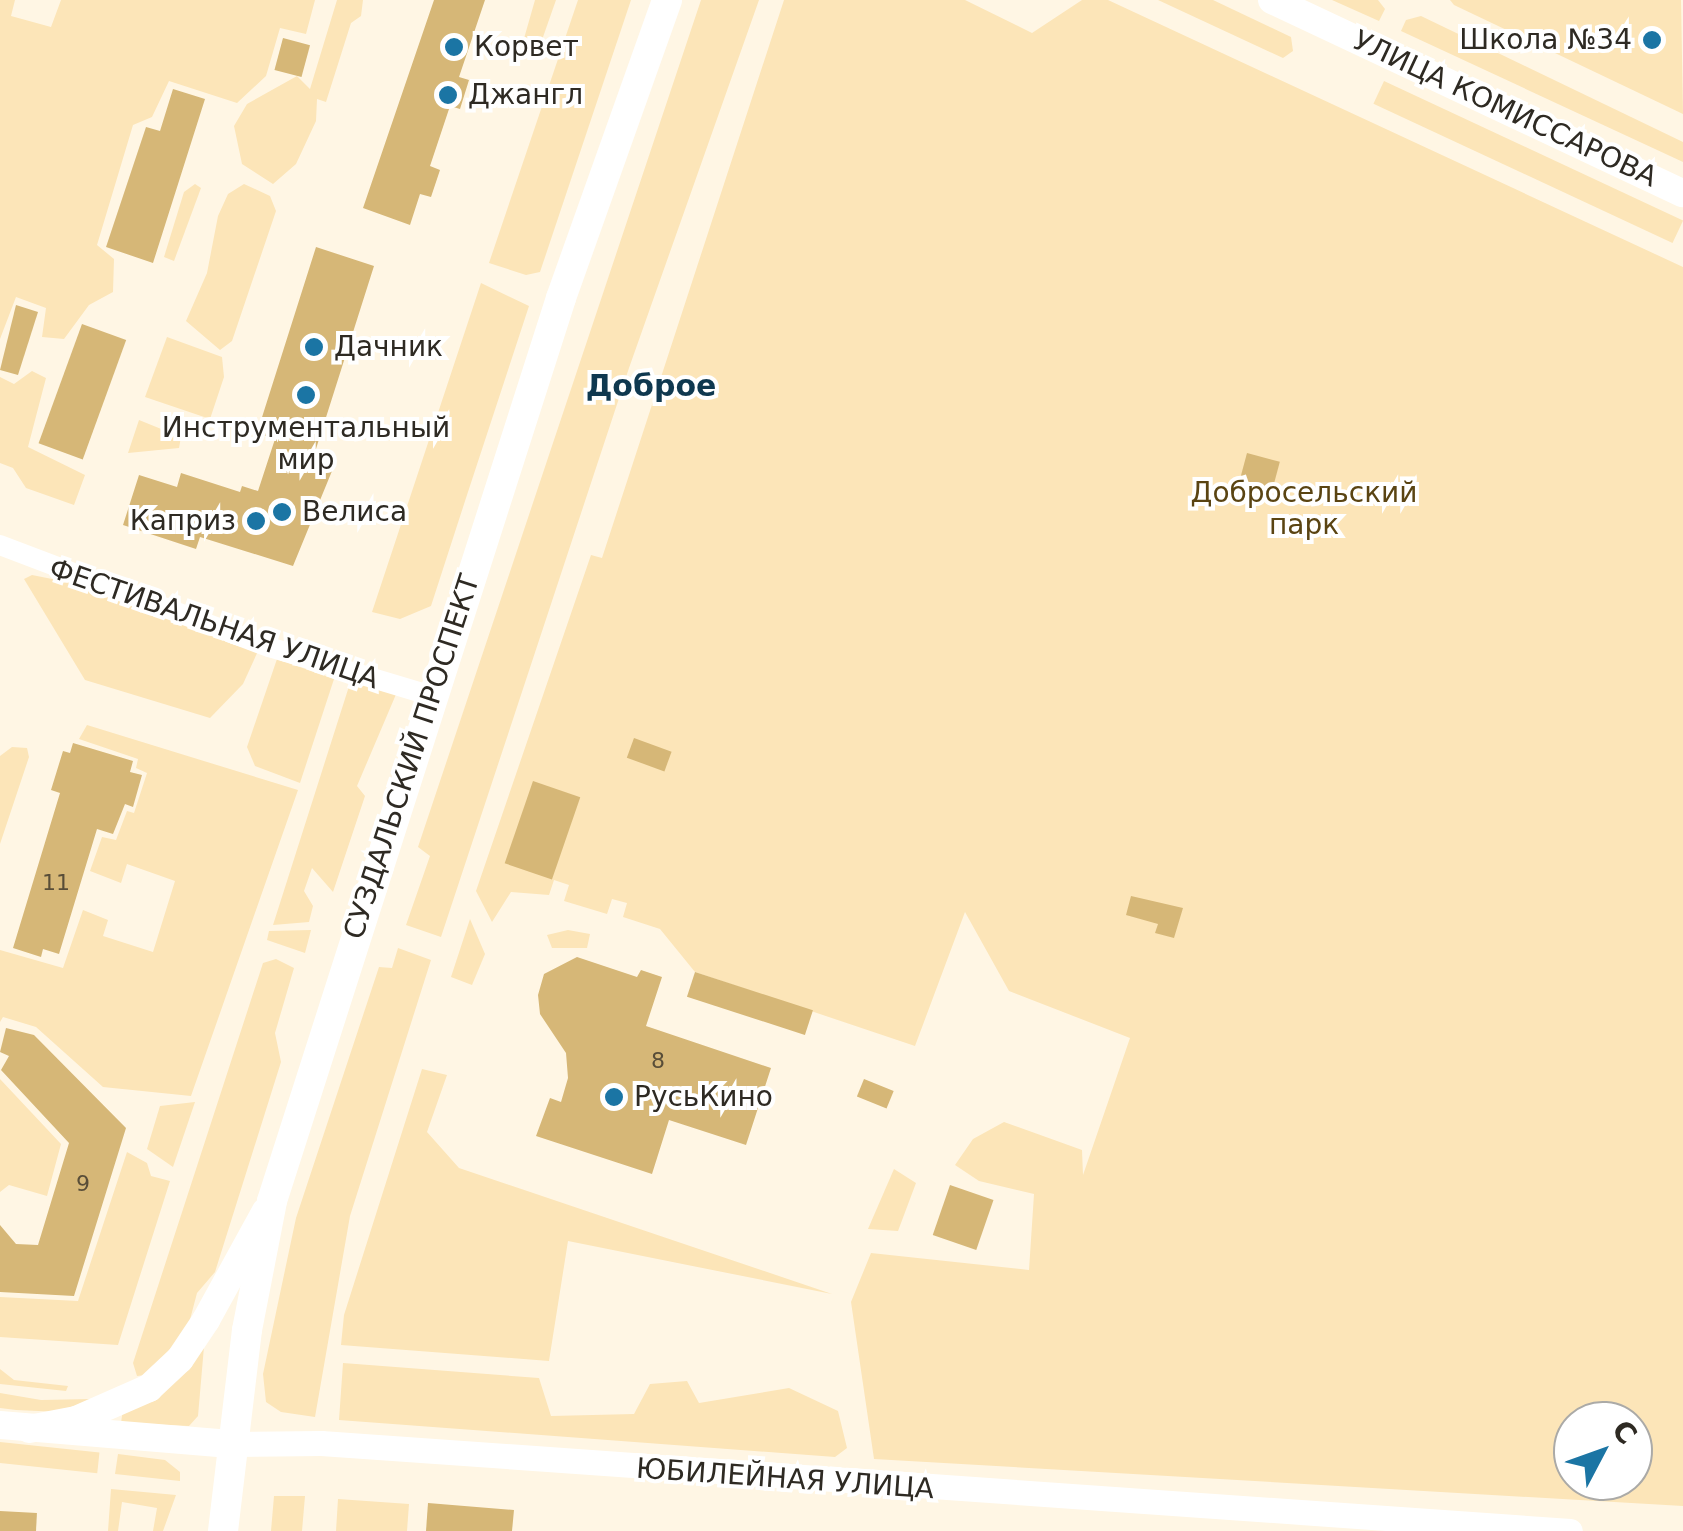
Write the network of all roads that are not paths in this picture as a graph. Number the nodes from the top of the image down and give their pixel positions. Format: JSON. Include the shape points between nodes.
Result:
{"nodes":[{"id":1,"x":667,"y":0,"type":"edge"},
{"id":2,"x":1272,"y":0,"type":"edge"},
{"id":3,"x":1683,"y":194,"type":"edge"},
{"id":4,"x":0,"y":545,"type":"edge"},
{"id":5,"x":432,"y":696,"type":"junction"},
{"id":6,"x":272,"y":1201,"type":"junction"},
{"id":7,"x":0,"y":1425,"type":"edge"},
{"id":8,"x":29,"y":1429,"type":"junction"},
{"id":9,"x":233,"y":1444,"type":"junction"},
{"id":10,"x":223,"y":1530,"type":"edge"},
{"id":11,"x":1570,"y":1531,"type":"edge"}],
"edges":[{"from":1,"to":5,"type":"main road","name":"СУЗДАЛЬСКИЙ ПРОСПЕКТ"},
{"from":2,"to":3,"type":"main road","name":"УЛИЦА КОМИССАРОВА"},
{"from":4,"to":5,"type":"street","name":"ФЕСТИВАЛЬНАЯ УЛИЦА","via":[[269,647]]},
{"from":5,"to":6,"type":"main road","name":"СУЗДАЛЬСКИЙ ПРОСПЕКТ"},
{"from":6,"to":8,"type":"main road","via":[[180,1359],[149,1388],[114,1406]]},
{"from":6,"to":9,"type":"main road","name":"СУЗДАЛЬСКИЙ ПРОСПЕКТ"},
{"from":7,"to":8,"type":"main road","name":"ЮБИЛЕЙНАЯ УЛИЦА"},
{"from":8,"to":9,"type":"main road","name":"ЮБИЛЕЙНАЯ УЛИЦА"},
{"from":9,"to":10,"type":"main road","name":"СУЗДАЛЬСКИЙ ПРОСПЕКТ"},
{"from":9,"to":11,"type":"street","name":"ЮБИЛЕЙНАЯ УЛИЦА","via":[[321,1443]]}]}
